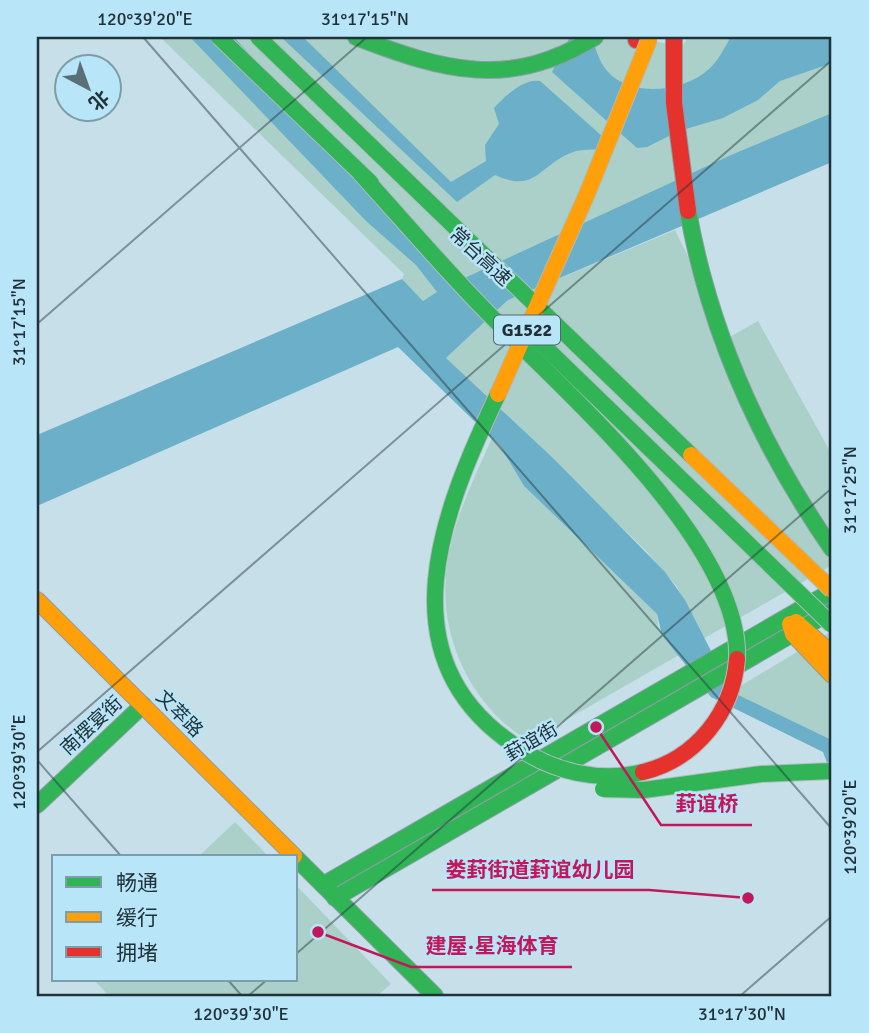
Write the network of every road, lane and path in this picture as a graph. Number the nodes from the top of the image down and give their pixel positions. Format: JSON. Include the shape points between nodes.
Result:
{"nodes":[{"id":1,"x":219,"y":37,"type":"edge"},
{"id":2,"x":258,"y":37,"type":"edge"},
{"id":3,"x":356,"y":37,"type":"edge"},
{"id":4,"x":595,"y":37,"type":"edge"},
{"id":5,"x":674,"y":37,"type":"edge"},
{"id":6,"x":643,"y":39,"type":"edge"},
{"id":7,"x":361,"y":174,"type":"junction"},
{"id":8,"x":832,"y":549,"type":"edge"},
{"id":9,"x":832,"y":590,"type":"edge"},
{"id":10,"x":37,"y":600,"type":"edge"},
{"id":11,"x":832,"y":611,"type":"edge"},
{"id":12,"x":788,"y":617,"type":"junction"},
{"id":13,"x":832,"y":625,"type":"edge"},
{"id":14,"x":799,"y":630,"type":"junction"},
{"id":15,"x":832,"y":654,"type":"edge"},
{"id":16,"x":832,"y":675,"type":"edge"},
{"id":17,"x":143,"y":705,"type":"junction"},
{"id":18,"x":832,"y":771,"type":"edge"},
{"id":19,"x":37,"y":805,"type":"edge"},
{"id":20,"x":293,"y":855,"type":"edge"},
{"id":21,"x":298,"y":860,"type":"edge"},
{"id":22,"x":323,"y":885,"type":"junction"},
{"id":23,"x":335,"y":898,"type":"junction"},
{"id":24,"x":435,"y":996,"type":"edge"}],
"edges":[{"from":1,"to":7,"type":"main road","name":"常台高速","number":"G1522","bridge":true},
{"from":2,"to":9,"type":"main road","name":"常台高速","number":"G1522","bridge":true},
{"from":3,"to":4,"type":"main road","via":[[445,66],[501,71],[547,63]]},
{"from":5,"to":8,"type":"main road","via":[[680,162],[699,269],[734,369],[769,447]]},
{"from":6,"to":7,"type":"main road","bridge":true,"via":[[586,198],[522,341],[517,353],[451,504],[441,535],[432,596],[438,638],[455,681],[479,713],[512,744],[552,766],[599,775],[640,773],[667,763],[716,722],[733,685],[736,630],[730,603],[715,573],[634,464],[566,390],[538,362],[528,353],[519,344],[482,306]]},
{"from":6,"to":18,"type":"main road","bridge":true,"via":[[435,517],[423,590],[429,643],[446,686],[470,722],[505,755],[548,779],[596,789],[643,790],[761,774]]},
{"from":7,"to":13,"type":"main road","name":"常台高速","number":"G1522","bridge":true},
{"from":9,"to":12,"type":"main road","name":"葑谊街"},
{"from":10,"to":17,"type":"main road","name":"文萃路"},
{"from":11,"to":14,"type":"main road","name":"葑谊街"},
{"from":12,"to":14,"type":"main road"},
{"from":12,"to":22,"type":"main road","name":"葑谊街"},
{"from":14,"to":15,"type":"main road"},
{"from":14,"to":16,"type":"main road"},
{"from":14,"to":23,"type":"main road","name":"葑谊街"},
{"from":17,"to":19,"type":"main road","name":"南摆宴街"},
{"from":17,"to":20,"type":"main road","name":"文萃路"},
{"from":21,"to":22,"type":"main road","name":"文萃路"},
{"from":22,"to":23,"type":"main road","name":"文萃路"},
{"from":23,"to":24,"type":"main road","name":"文萃路"}]}
